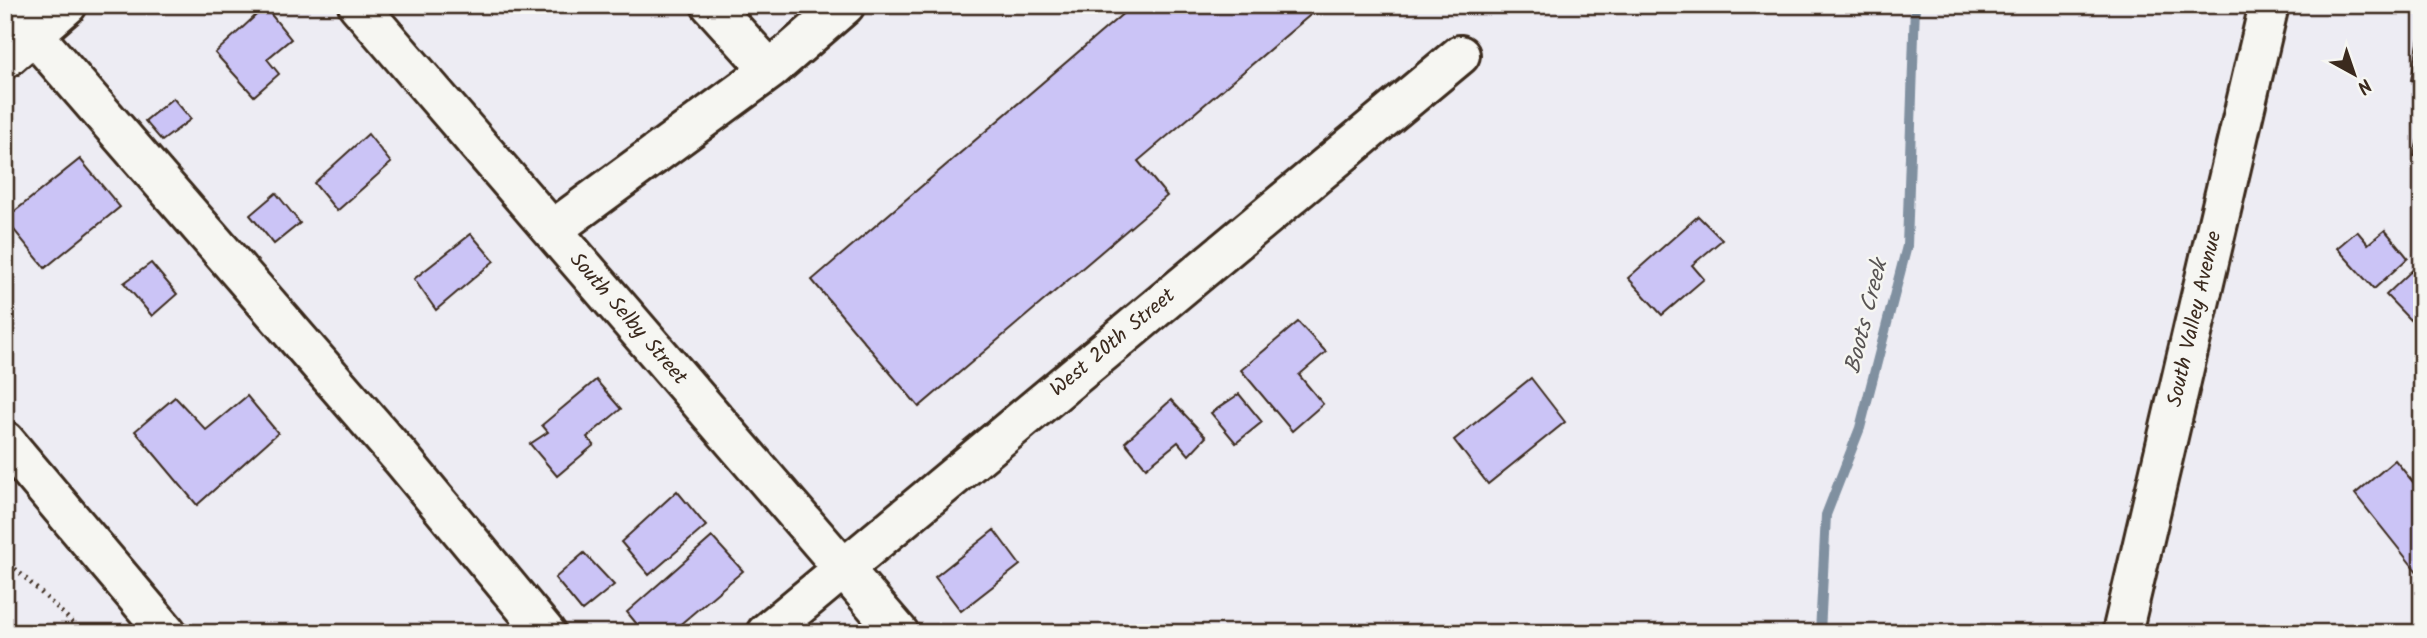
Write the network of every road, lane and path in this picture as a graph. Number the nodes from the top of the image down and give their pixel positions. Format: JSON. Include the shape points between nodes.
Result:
{"nodes":[{"id":1,"x":8,"y":5,"type":"edge"},
{"id":2,"x":67,"y":5,"type":"edge"},
{"id":3,"x":358,"y":5,"type":"edge"},
{"id":4,"x":711,"y":5,"type":"edge"},
{"id":5,"x":845,"y":5,"type":"edge"},
{"id":6,"x":2269,"y":5,"type":"edge"},
{"id":7,"x":19,"y":46,"type":"edge"},
{"id":8,"x":1460,"y":55,"type":"dead end"},
{"id":9,"x":770,"y":70,"type":"junction"},
{"id":10,"x":552,"y":230,"type":"junction"},
{"id":11,"x":5,"y":441,"type":"edge"},
{"id":12,"x":5,"y":559,"type":"edge"},
{"id":13,"x":843,"y":568,"type":"junction"},
{"id":14,"x":84,"y":633,"type":"edge"},
{"id":15,"x":167,"y":633,"type":"edge"},
{"id":16,"x":546,"y":633,"type":"edge"},
{"id":17,"x":766,"y":633,"type":"edge"},
{"id":18,"x":899,"y":633,"type":"edge"},
{"id":19,"x":2122,"y":633,"type":"edge"}],
"edges":[{"from":1,"to":7,"type":"street"},
{"from":2,"to":7,"type":"street"},
{"from":3,"to":10,"type":"street","name":"South Selby Street"},
{"from":4,"to":9,"type":"street"},
{"from":5,"to":9,"type":"street"},
{"from":6,"to":19,"type":"street","name":"South Valley Avenue"},
{"from":7,"to":16,"type":"street","via":[[401,458]]},
{"from":8,"to":13,"type":"street","name":"West 20th Street"},
{"from":9,"to":10,"type":"street"},
{"from":10,"to":13,"type":"street","name":"South Selby Street"},
{"from":11,"to":15,"type":"street"},
{"from":12,"to":14,"type":"path"},
{"from":13,"to":17,"type":"street","name":"West 20th Street"},
{"from":13,"to":18,"type":"street","name":"South Selby Street"}]}
